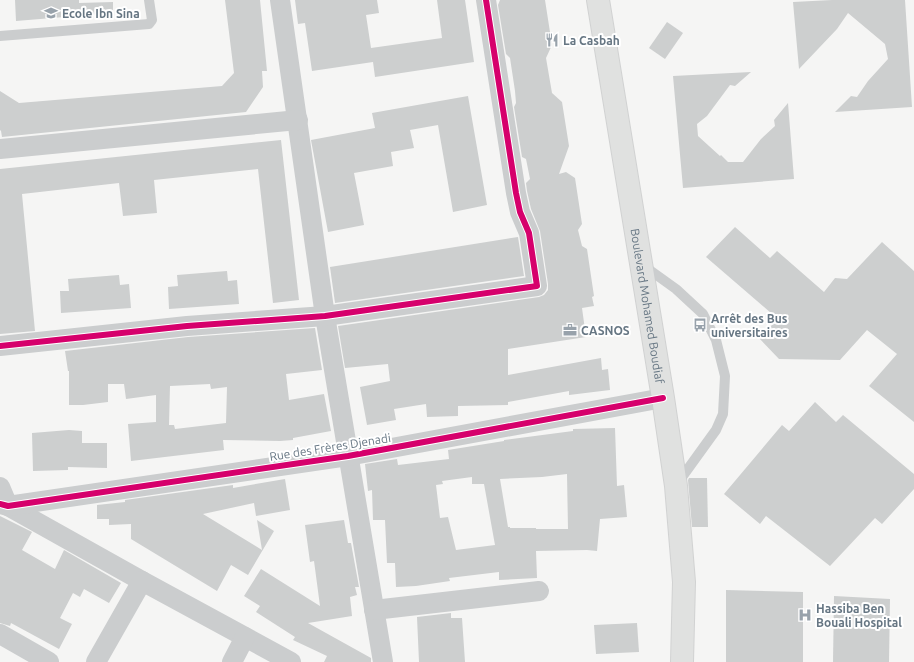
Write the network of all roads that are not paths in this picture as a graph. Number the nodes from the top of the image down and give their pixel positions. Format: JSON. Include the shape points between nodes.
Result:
{"nodes":[{"id":1,"x":149,"y":0,"type":"edge"},
{"id":2,"x":280,"y":0,"type":"edge"},
{"id":3,"x":486,"y":0,"type":"edge"},
{"id":4,"x":598,"y":0,"type":"edge"},
{"id":5,"x":0,"y":36,"type":"edge"},
{"id":6,"x":298,"y":120,"type":"junction"},
{"id":7,"x":0,"y":149,"type":"edge"},
{"id":8,"x":640,"y":264,"type":"junction"},
{"id":9,"x":325,"y":316,"type":"junction"},
{"id":10,"x":0,"y":346,"type":"edge"},
{"id":11,"x":663,"y":398,"type":"junction"},
{"id":12,"x":348,"y":456,"type":"junction"},
{"id":13,"x":676,"y":486,"type":"junction"},
{"id":14,"x":0,"y":487,"type":"edge"},
{"id":15,"x":4,"y":505,"type":"edge"},
{"id":16,"x":142,"y":581,"type":"junction"},
{"id":17,"x":539,"y":591,"type":"dead end"},
{"id":18,"x":374,"y":610,"type":"junction"},
{"id":19,"x":0,"y":634,"type":"edge"},
{"id":20,"x":245,"y":637,"type":"junction"},
{"id":21,"x":49,"y":662,"type":"edge"},
{"id":22,"x":96,"y":662,"type":"edge"},
{"id":23,"x":232,"y":662,"type":"edge"},
{"id":24,"x":291,"y":662,"type":"edge"},
{"id":25,"x":383,"y":662,"type":"edge"},
{"id":26,"x":682,"y":662,"type":"edge"}],
"edges":[{"from":1,"to":5,"type":"lane","via":[[152,20],[149,24]]},
{"from":2,"to":6,"type":"street"},
{"from":3,"to":9,"type":"street","via":[[516,193],[520,212],[529,233],[537,286]]},
{"from":4,"to":8,"type":"main road","name":"Boulevard Mohamed Boudiaf"},
{"from":6,"to":7,"type":"street"},
{"from":6,"to":9,"type":"street"},
{"from":8,"to":11,"type":"main road","name":"Boulevard Mohamed Boudiaf"},
{"from":8,"to":13,"type":"lane","via":[[676,289],[703,314],[716,340],[725,376],[723,414],[716,430]]},
{"from":9,"to":10,"type":"street","via":[[187,326]]},
{"from":9,"to":12,"type":"street"},
{"from":11,"to":12,"type":"street","name":"Rue des Frères Djenadi"},
{"from":11,"to":13,"type":"main road","name":"Boulevard Mohamed Boudiaf"},
{"from":12,"to":15,"type":"street","name":"Rue des Frères Djenadi"},
{"from":12,"to":18,"type":"street"},
{"from":13,"to":26,"type":"main road","name":"Boulevard Mohamed Boudiaf","via":[[684,582]]},
{"from":14,"to":15,"type":"street"},
{"from":15,"to":16,"type":"street"},
{"from":16,"to":20,"type":"street"},
{"from":16,"to":22,"type":"street"},
{"from":17,"to":18,"type":"street"},
{"from":18,"to":25,"type":"street"},
{"from":19,"to":21,"type":"street"},
{"from":20,"to":23,"type":"street"},
{"from":20,"to":24,"type":"street"}]}
